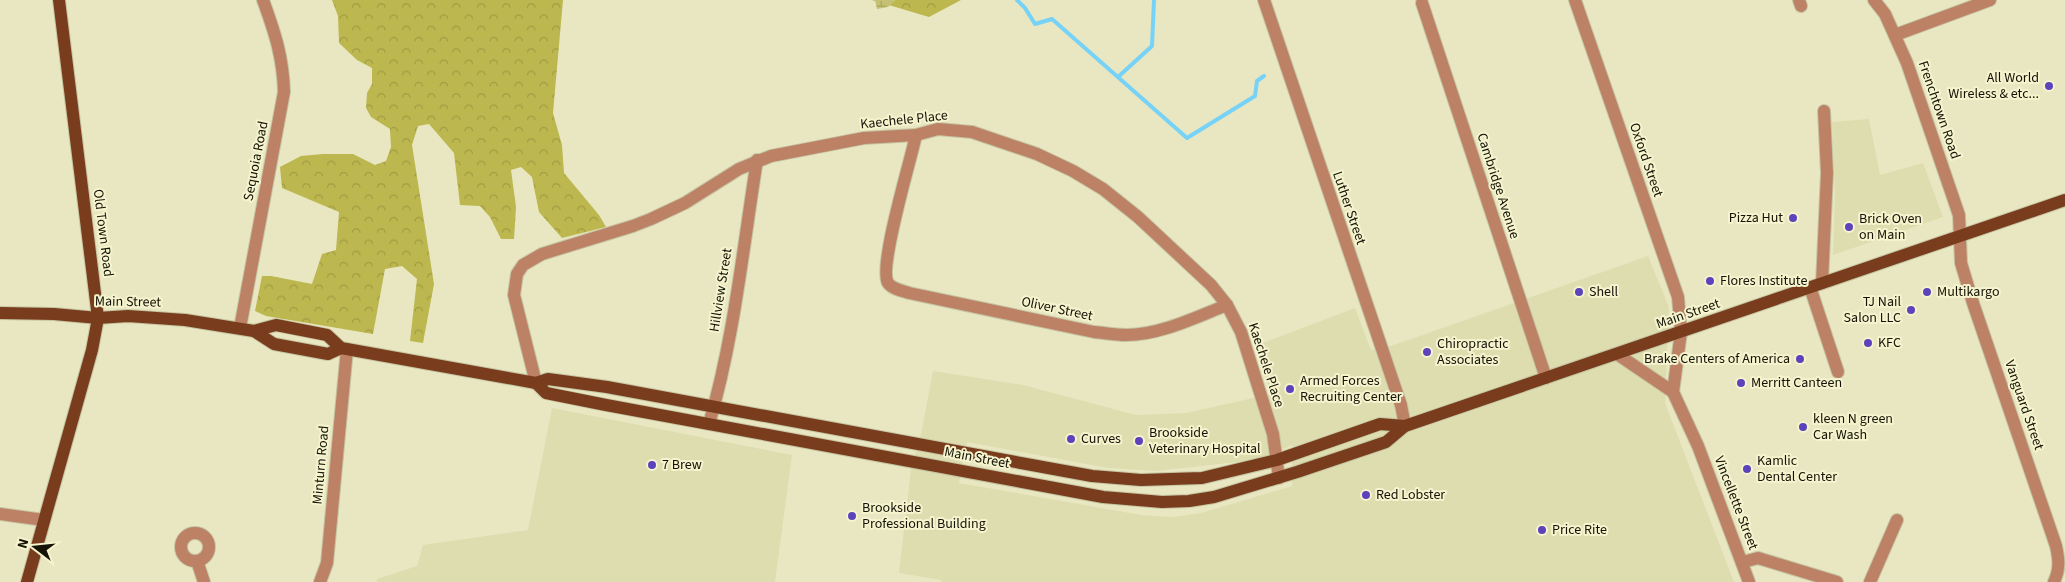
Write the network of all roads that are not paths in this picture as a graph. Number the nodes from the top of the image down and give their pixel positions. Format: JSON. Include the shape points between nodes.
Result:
{"nodes":[{"id":1,"x":59,"y":0,"type":"edge"},
{"id":2,"x":264,"y":0,"type":"edge"},
{"id":3,"x":1264,"y":0,"type":"edge"},
{"id":4,"x":1575,"y":0,"type":"edge"},
{"id":5,"x":1874,"y":0,"type":"edge"},
{"id":6,"x":1990,"y":0,"type":"edge"},
{"id":7,"x":1422,"y":3,"type":"dead end"},
{"id":8,"x":1895,"y":35,"type":"junction"},
{"id":9,"x":1824,"y":111,"type":"dead end"},
{"id":10,"x":916,"y":135,"type":"junction"},
{"id":11,"x":757,"y":160,"type":"junction"},
{"id":12,"x":2065,"y":200,"type":"edge"},
{"id":13,"x":1959,"y":237,"type":"junction"},
{"id":14,"x":1816,"y":286,"type":"junction"},
{"id":15,"x":1228,"y":305,"type":"junction"},
{"id":16,"x":0,"y":313,"type":"edge"},
{"id":17,"x":98,"y":318,"type":"junction"},
{"id":18,"x":240,"y":328,"type":"junction"},
{"id":19,"x":254,"y":331,"type":"junction"},
{"id":20,"x":1681,"y":332,"type":"junction"},
{"id":21,"x":344,"y":348,"type":"junction"},
{"id":22,"x":1617,"y":354,"type":"junction"},
{"id":23,"x":1838,"y":372,"type":"dead end"},
{"id":24,"x":1546,"y":378,"type":"junction"},
{"id":25,"x":536,"y":383,"type":"junction"},
{"id":26,"x":1673,"y":392,"type":"junction"},
{"id":27,"x":714,"y":406,"type":"junction"},
{"id":28,"x":709,"y":424,"type":"junction"},
{"id":29,"x":1405,"y":426,"type":"junction"},
{"id":30,"x":851,"y":432,"type":"junction"},
{"id":31,"x":866,"y":435,"type":"junction"},
{"id":32,"x":848,"y":450,"type":"junction"},
{"id":33,"x":863,"y":452,"type":"junction"},
{"id":34,"x":979,"y":456,"type":"junction"},
{"id":35,"x":1277,"y":460,"type":"junction"},
{"id":36,"x":975,"y":472,"type":"junction"},
{"id":37,"x":1279,"y":478,"type":"junction"},
{"id":38,"x":1124,"y":479,"type":"junction"},
{"id":39,"x":1125,"y":500,"type":"junction"},
{"id":40,"x":0,"y":514,"type":"edge"},
{"id":41,"x":44,"y":520,"type":"junction"},
{"id":42,"x":1897,"y":520,"type":"dead end"},
{"id":43,"x":197,"y":561,"type":"dead end"},
{"id":44,"x":1742,"y":562,"type":"junction"},
{"id":45,"x":27,"y":582,"type":"edge"},
{"id":46,"x":204,"y":582,"type":"edge"},
{"id":47,"x":320,"y":582,"type":"edge"},
{"id":48,"x":1749,"y":582,"type":"edge"},
{"id":49,"x":1837,"y":582,"type":"edge"},
{"id":50,"x":1870,"y":582,"type":"edge"},
{"id":51,"x":2054,"y":582,"type":"edge"}],
"edges":[{"from":1,"to":17,"type":"main road","name":"Old Town Road"},
{"from":2,"to":18,"type":"street","name":"Sequoia Road","via":[[278,42],[284,92]]},
{"from":3,"to":29,"type":"street","name":"Luther Street"},
{"from":4,"to":20,"type":"street","name":"Oxford Street","via":[[1678,297]]},
{"from":5,"to":8,"type":"street","name":"Frenchtown Road"},
{"from":6,"to":8,"type":"street"},
{"from":7,"to":24,"type":"street","name":"Cambridge Avenue"},
{"from":8,"to":13,"type":"street","name":"Frenchtown Road","via":[[1960,216]]},
{"from":9,"to":14,"type":"street","via":[[1827,173]]},
{"from":10,"to":11,"type":"street","name":"Kaechele Place","via":[[864,138]]},
{"from":10,"to":15,"type":"street","name":"Kaechele Place","via":[[938,129],[972,132],[1037,154],[1073,171],[1138,217],[1212,285]]},
{"from":10,"to":15,"type":"street","name":"Oliver Street","via":[[887,254],[888,284],[909,293],[1108,334],[1139,334]]},
{"from":11,"to":25,"type":"street","name":"Kaechele Place","via":[[651,220],[542,254],[523,265],[516,279],[514,295]]},
{"from":11,"to":27,"type":"street","name":"Hillview Street"},
{"from":12,"to":13,"type":"main road","name":"Main Street"},
{"from":13,"to":14,"type":"main road","name":"Main Street"},
{"from":13,"to":51,"type":"street","name":"Vanguard Street","via":[[1961,263],[1973,304],[2056,546],[2059,570]]},
{"from":14,"to":20,"type":"main road","name":"Main Street"},
{"from":14,"to":23,"type":"street"},
{"from":15,"to":35,"type":"street","name":"Kaechele Place","via":[[1256,376]]},
{"from":16,"to":17,"type":"main road","name":"Main Street"},
{"from":17,"to":18,"type":"main road","name":"Main Street","via":[[160,318]]},
{"from":17,"to":41,"type":"main road","name":"Old Town Road"},
{"from":18,"to":19,"type":"main road","name":"Main Street"},
{"from":19,"to":21,"type":"main road","name":"Main Street","via":[[274,344],[328,354]]},
{"from":19,"to":21,"type":"main road","name":"Main Street","via":[[276,325],[328,335]]},
{"from":20,"to":22,"type":"main road","name":"Main Street"},
{"from":20,"to":26,"type":"street"},
{"from":21,"to":25,"type":"main road","name":"Main Street"},
{"from":21,"to":47,"type":"street","name":"Minturn Road","via":[[327,563]]},
{"from":22,"to":24,"type":"main road","name":"Main Street"},
{"from":22,"to":26,"type":"street"},
{"from":24,"to":29,"type":"main road","name":"Main Street"},
{"from":25,"to":27,"type":"main road","name":"Main Street","via":[[548,379]]},
{"from":25,"to":28,"type":"main road","name":"Main Street","via":[[546,392]]},
{"from":26,"to":44,"type":"street","name":"Vincellette Street","via":[[1698,446]]},
{"from":27,"to":28,"type":"street","name":"Hillview Street"},
{"from":27,"to":30,"type":"main road","name":"Main Street"},
{"from":28,"to":32,"type":"main road","name":"Main Street"},
{"from":29,"to":35,"type":"main road","name":"Main Street","via":[[1380,424]]},
{"from":29,"to":37,"type":"main road","name":"Main Street","via":[[1386,442]]},
{"from":30,"to":31,"type":"main road","name":"Main Street"},
{"from":30,"to":32,"type":"main road"},
{"from":31,"to":33,"type":"main road"},
{"from":31,"to":34,"type":"main road","name":"Main Street"},
{"from":32,"to":33,"type":"main road","name":"Main Street"},
{"from":33,"to":36,"type":"main road","name":"Main Street"},
{"from":34,"to":36,"type":"main road"},
{"from":34,"to":38,"type":"main road","name":"Main Street"},
{"from":35,"to":37,"type":"street","name":"Kaechele Place"},
{"from":35,"to":38,"type":"main road","name":"Main Street","via":[[1202,478]]},
{"from":36,"to":39,"type":"main road","name":"Main Street"},
{"from":37,"to":39,"type":"main road","name":"Main Street","via":[[1189,501]]},
{"from":38,"to":39,"type":"main road"},
{"from":40,"to":41,"type":"street"},
{"from":41,"to":45,"type":"main road","name":"Old Town Road"},
{"from":42,"to":50,"type":"street"},
{"from":43,"to":46,"type":"street"},
{"from":44,"to":48,"type":"street"},
{"from":44,"to":49,"type":"street","name":"Vincellette Street","via":[[1758,558]]}]}
